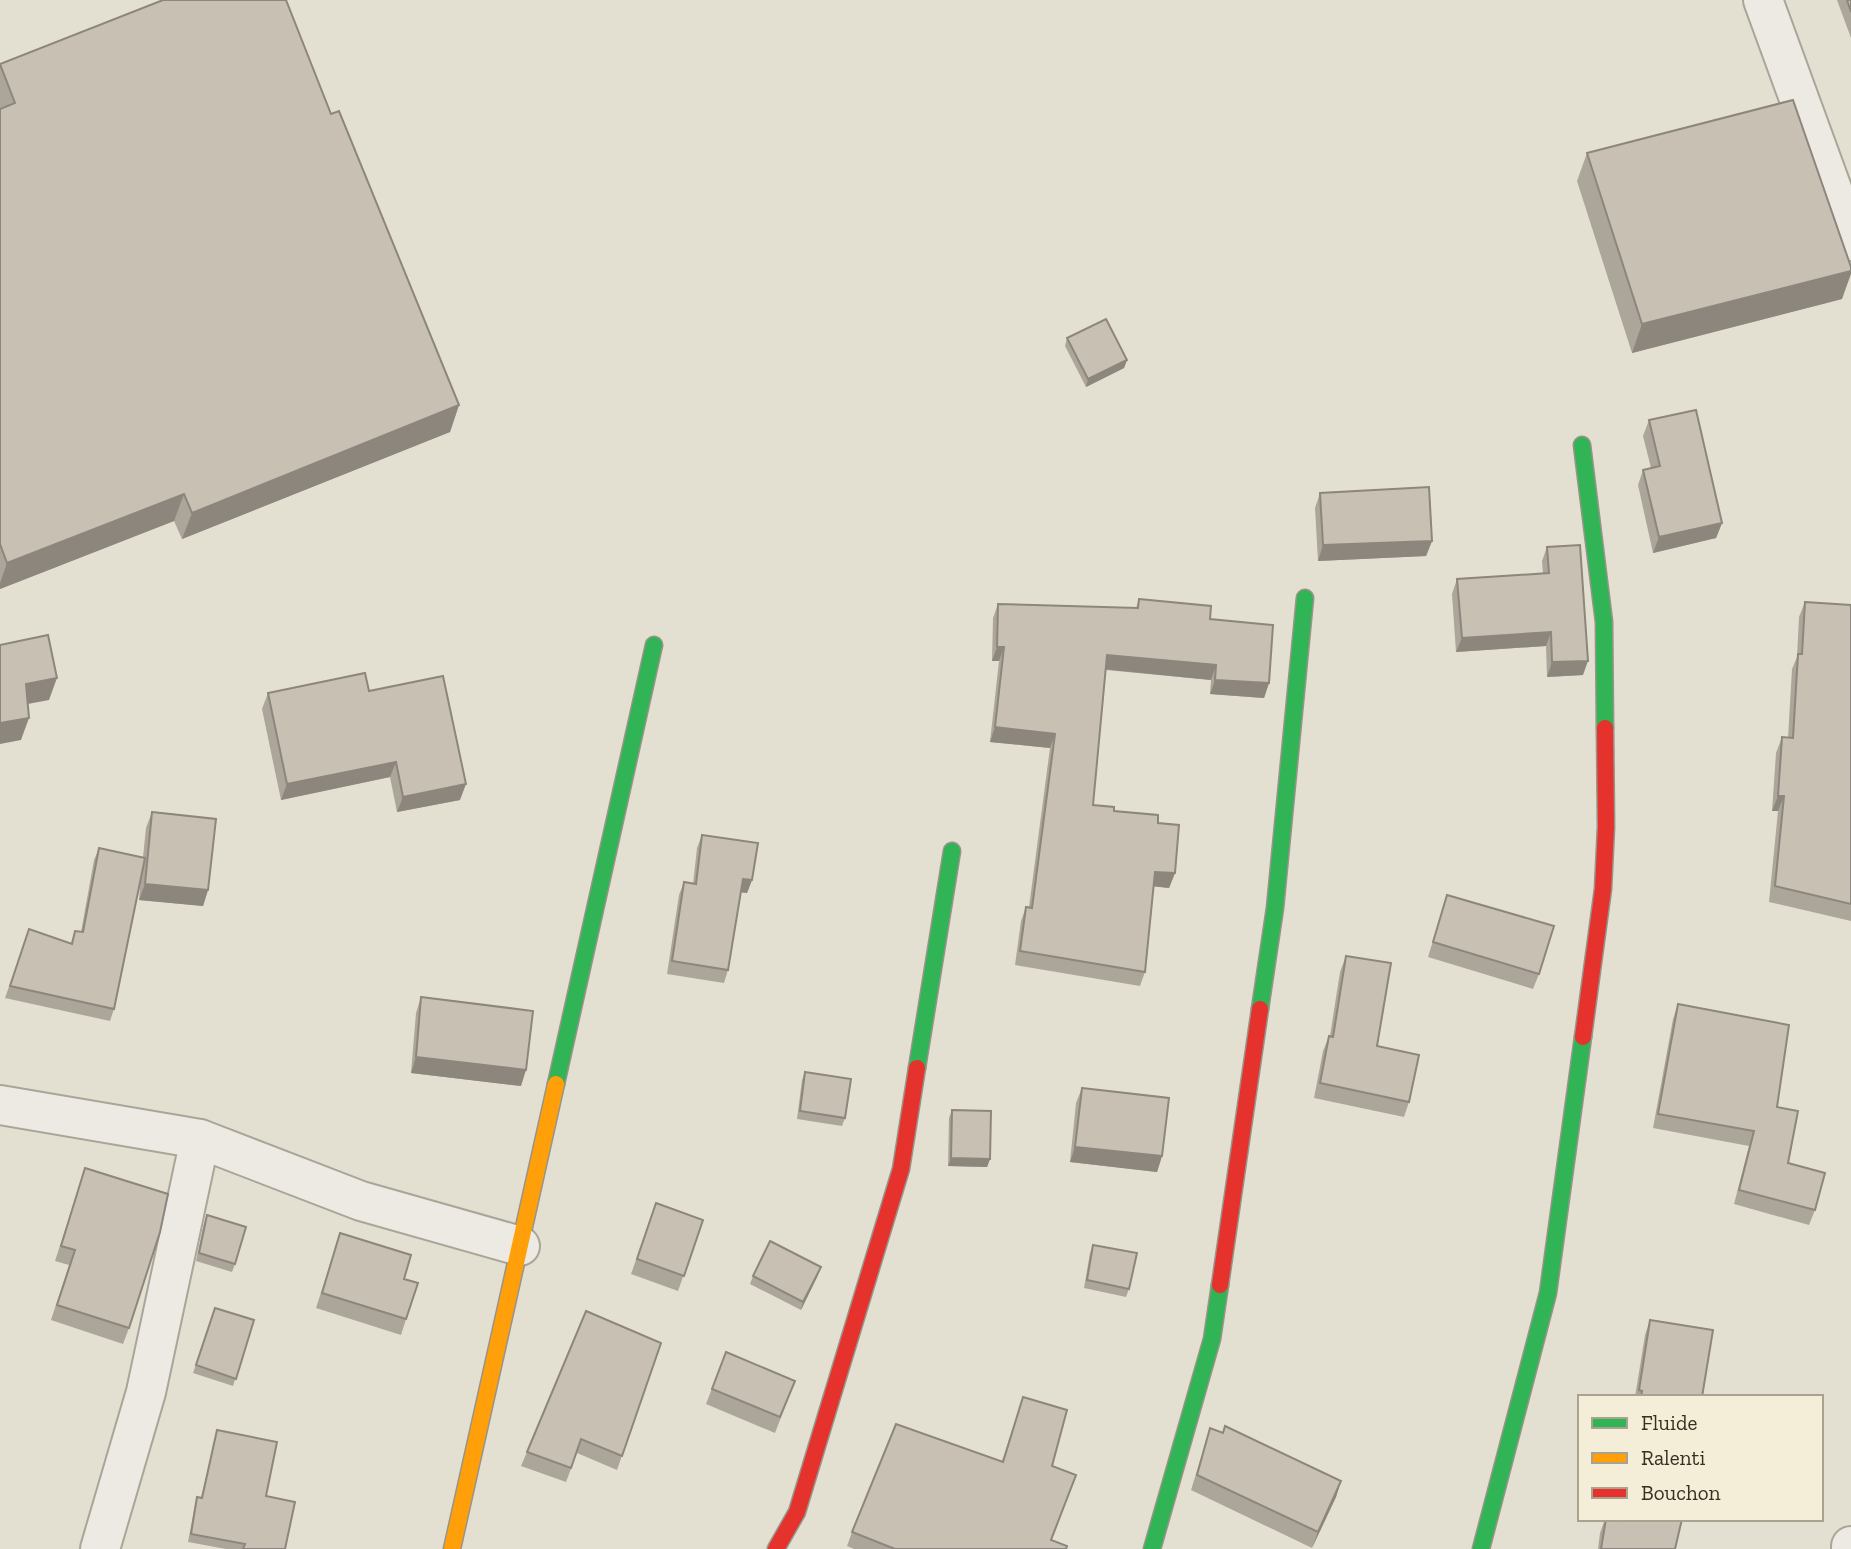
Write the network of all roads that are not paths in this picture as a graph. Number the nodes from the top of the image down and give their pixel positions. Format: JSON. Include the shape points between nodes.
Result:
{"nodes":[{"id":1,"x":1763,"y":0,"type":"edge"},
{"id":2,"x":1851,"y":241,"type":"edge"},
{"id":3,"x":1582,"y":444,"type":"dead end"},
{"id":4,"x":1306,"y":598,"type":"dead end"},
{"id":5,"x":654,"y":645,"type":"dead end"},
{"id":6,"x":952,"y":851,"type":"dead end"},
{"id":7,"x":0,"y":1105,"type":"edge"},
{"id":8,"x":200,"y":1139,"type":"junction"},
{"id":9,"x":520,"y":1246,"type":"junction"},
{"id":10,"x":100,"y":1549,"type":"edge"},
{"id":11,"x":452,"y":1549,"type":"edge"},
{"id":12,"x":776,"y":1549,"type":"edge"},
{"id":13,"x":1152,"y":1549,"type":"edge"},
{"id":14,"x":1481,"y":1549,"type":"edge"}],
"edges":[{"from":1,"to":2,"type":"street"},
{"from":3,"to":14,"type":"street","via":[[1604,622],[1603,889],[1548,1293]]},
{"from":4,"to":13,"type":"street","via":[[1275,908],[1212,1339]]},
{"from":5,"to":9,"type":"street"},
{"from":6,"to":12,"type":"street","via":[[901,1169],[797,1512]]},
{"from":7,"to":8,"type":"street"},
{"from":8,"to":9,"type":"street","via":[[361,1201]]},
{"from":8,"to":10,"type":"street","via":[[146,1392]]},
{"from":9,"to":11,"type":"street"}]}
